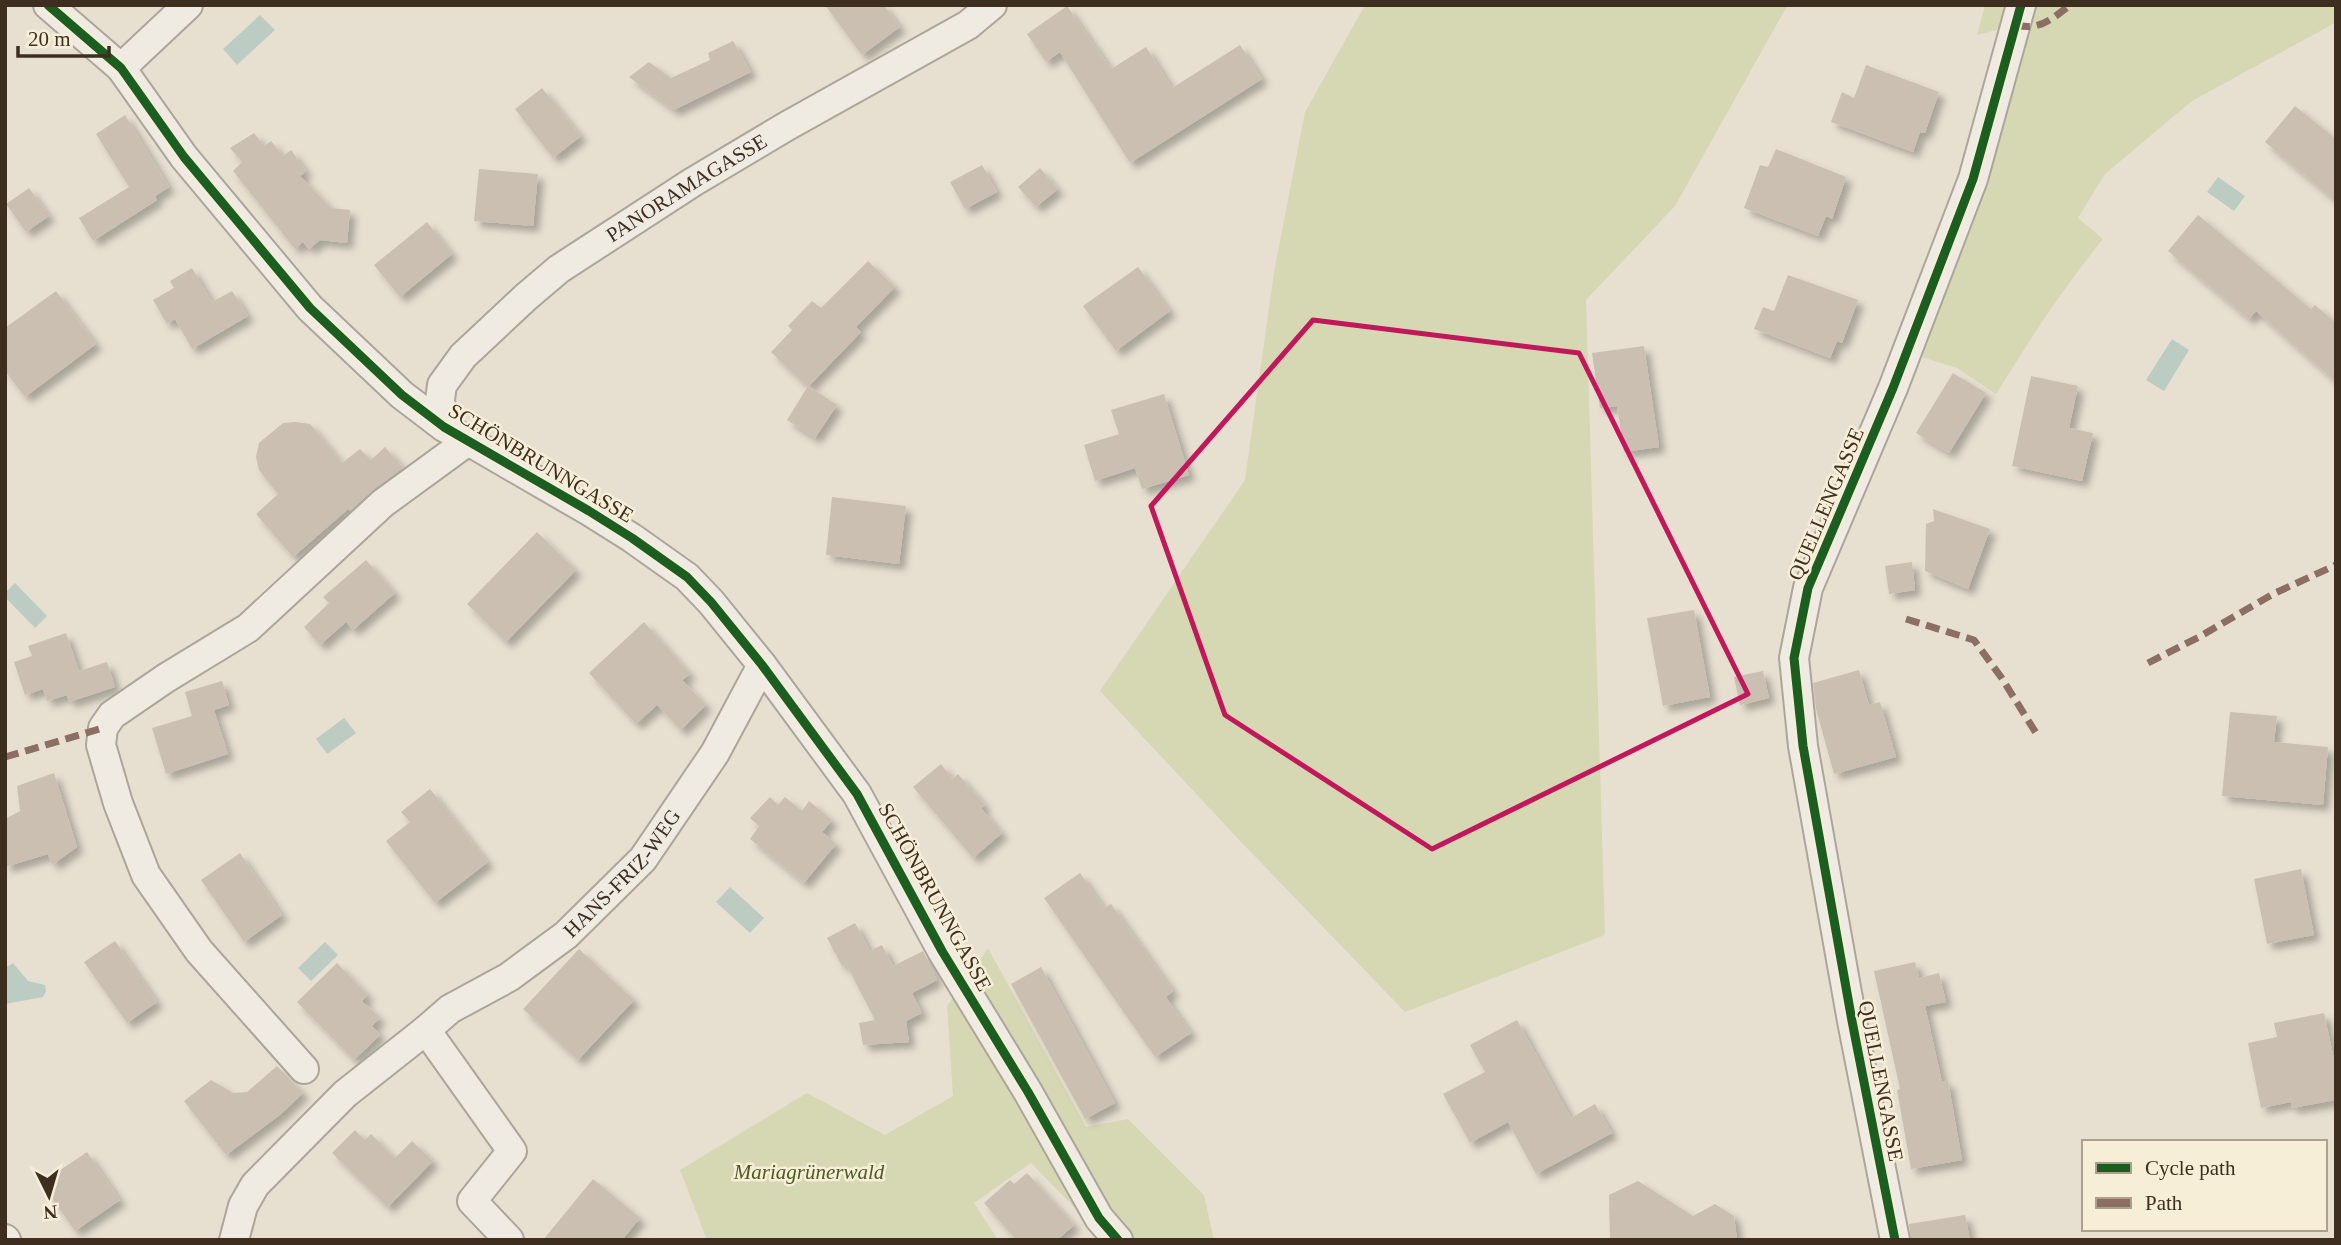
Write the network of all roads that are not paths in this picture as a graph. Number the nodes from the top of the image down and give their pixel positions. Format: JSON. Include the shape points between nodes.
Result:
{"nodes":[{"id":1,"x":48,"y":5,"type":"edge"},
{"id":2,"x":188,"y":5,"type":"edge"},
{"id":3,"x":992,"y":5,"type":"edge"},
{"id":4,"x":2021,"y":5,"type":"edge"},
{"id":5,"x":121,"y":68,"type":"junction"},
{"id":6,"x":456,"y":434,"type":"junction"},
{"id":7,"x":762,"y":665,"type":"junction"},
{"id":8,"x":426,"y":1030,"type":"junction"},
{"id":9,"x":304,"y":1069,"type":"dead end"},
{"id":10,"x":242,"y":1236,"type":"edge"},
{"id":11,"x":509,"y":1240,"type":"edge"},
{"id":12,"x":1118,"y":1240,"type":"edge"},
{"id":13,"x":1895,"y":1240,"type":"edge"}],
"edges":[{"from":1,"to":5,"type":"street","name":"SCHÖNBRUNNGASSE"},
{"from":2,"to":5,"type":"street"},
{"from":3,"to":6,"type":"street","name":"PANORAMAGASSE","via":[[968,25],[693,182],[559,269],[463,356],[442,385],[440,400]]},
{"from":4,"to":13,"type":"street","name":"QUELLENGASSE","via":[[1973,179],[1893,388],[1808,587],[1794,658],[1803,746]]},
{"from":5,"to":6,"type":"street","name":"SCHÖNBRUNNGASSE","via":[[184,157],[310,308],[402,395]]},
{"from":6,"to":7,"type":"street","name":"SCHÖNBRUNNGASSE","via":[[589,511],[687,577]]},
{"from":6,"to":9,"type":"street","name":"SCHÖNBRUNNGASSE","via":[[248,628],[111,715],[103,727],[101,745],[146,875],[199,951]]},
{"from":7,"to":8,"type":"street","name":"HANS-FRIZ-WEG","via":[[715,753],[643,859],[566,935],[509,977],[450,1009]]},
{"from":7,"to":12,"type":"street","name":"SCHÖNBRUNNGASSE","via":[[857,794],[942,951],[1099,1219]]},
{"from":8,"to":10,"type":"street","name":"HANS-FRIZ-WEG","via":[[345,1094],[255,1185],[243,1206]]},
{"from":8,"to":11,"type":"street","via":[[512,1151],[472,1201]]}]}
